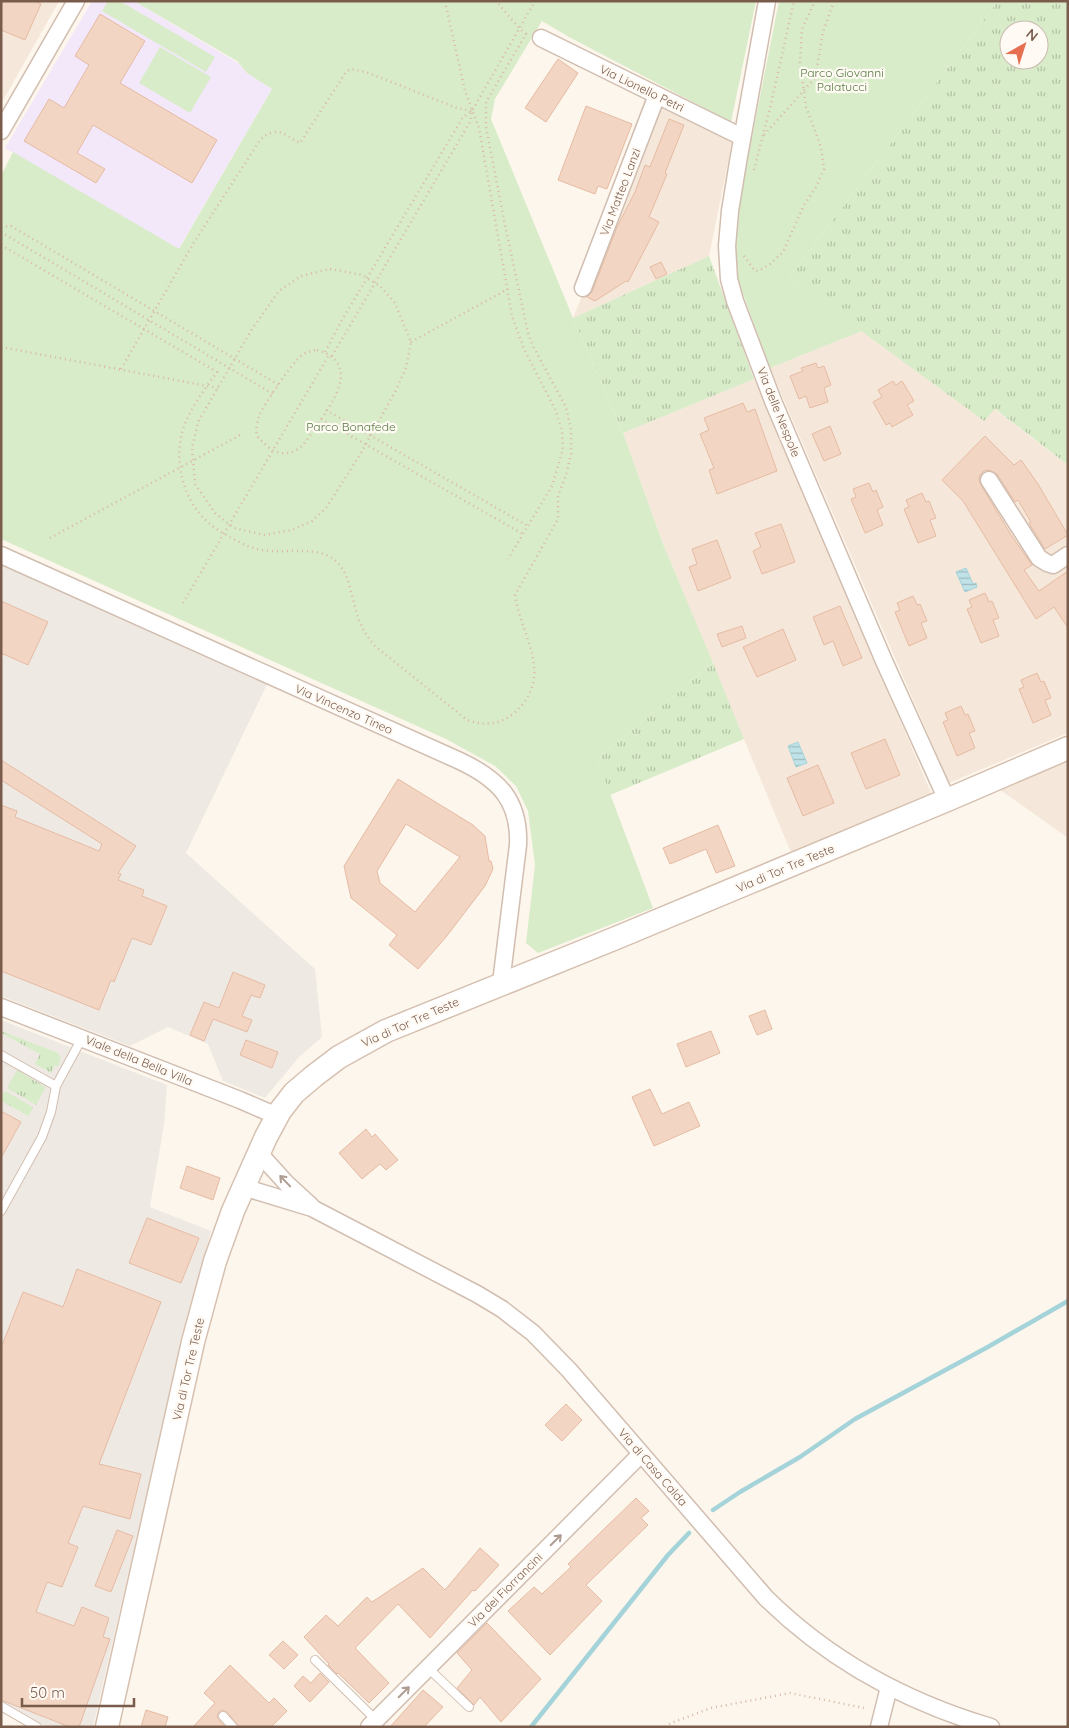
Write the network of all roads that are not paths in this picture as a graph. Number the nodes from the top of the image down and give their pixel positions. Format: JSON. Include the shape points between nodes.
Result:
{"nodes":[{"id":1,"x":76,"y":1,"type":"edge"},
{"id":2,"x":767,"y":1,"type":"edge"},
{"id":3,"x":542,"y":38,"type":"dead end"},
{"id":4,"x":656,"y":95,"type":"junction"},
{"id":5,"x":1,"y":131,"type":"edge"},
{"id":6,"x":742,"y":137,"type":"junction"},
{"id":7,"x":584,"y":288,"type":"dead end"},
{"id":8,"x":989,"y":480,"type":"dead end"},
{"id":9,"x":1,"y":555,"type":"edge"},
{"id":10,"x":1068,"y":555,"type":"edge"},
{"id":11,"x":1068,"y":748,"type":"edge"},
{"id":12,"x":947,"y":800,"type":"junction"},
{"id":13,"x":501,"y":983,"type":"junction"},
{"id":14,"x":1,"y":1007,"type":"edge"},
{"id":15,"x":82,"y":1038,"type":"junction"},
{"id":16,"x":1,"y":1055,"type":"edge"},
{"id":17,"x":56,"y":1086,"type":"junction"},
{"id":18,"x":276,"y":1116,"type":"junction"},
{"id":19,"x":259,"y":1153,"type":"junction"},
{"id":20,"x":243,"y":1187,"type":"junction"},
{"id":21,"x":312,"y":1208,"type":"junction"},
{"id":22,"x":1,"y":1211,"type":"edge"},
{"id":23,"x":641,"y":1454,"type":"junction"},
{"id":24,"x":315,"y":1660,"type":"dead end"},
{"id":25,"x":428,"y":1668,"type":"junction"},
{"id":26,"x":889,"y":1687,"type":"junction"},
{"id":27,"x":1,"y":1706,"type":"edge"},
{"id":28,"x":469,"y":1707,"type":"dead end"},
{"id":29,"x":222,"y":1716,"type":"dead end"},
{"id":30,"x":373,"y":1723,"type":"edge"},
{"id":31,"x":37,"y":1727,"type":"edge"},
{"id":32,"x":107,"y":1727,"type":"edge"},
{"id":33,"x":233,"y":1727,"type":"edge"},
{"id":34,"x":879,"y":1727,"type":"edge"},
{"id":35,"x":991,"y":1727,"type":"edge"}],
"edges":[{"from":1,"to":5,"type":"street"},
{"from":2,"to":6,"type":"street","name":"Via delle Nespole"},
{"from":3,"to":4,"type":"street","name":"Via Lionello Petri"},
{"from":4,"to":6,"type":"street","name":"Via Lionello Petri"},
{"from":4,"to":7,"type":"street","name":"Via Matteo Lanzi"},
{"from":6,"to":12,"type":"street","name":"Via delle Nespole","via":[[727,246],[727,270],[733,294],[856,596]]},
{"from":8,"to":10,"type":"street","via":[[1040,558],[1053,565]]},
{"from":9,"to":13,"type":"street","name":"Via Vincenzo Tineo","via":[[460,761],[490,778],[506,796],[518,826]]},
{"from":11,"to":12,"type":"street","name":"Via di Tor Tre Teste"},
{"from":12,"to":13,"type":"street","name":"Via di Tor Tre Teste"},
{"from":13,"to":18,"type":"street","name":"Via di Tor Tre Teste","via":[[399,1025],[354,1048],[306,1082]]},
{"from":14,"to":15,"type":"street","name":"Viale della Bella Villa"},
{"from":15,"to":17,"type":"lane"},
{"from":15,"to":18,"type":"street","name":"Viale della Bella Villa"},
{"from":16,"to":17,"type":"lane"},
{"from":17,"to":22,"type":"lane","via":[[42,1137]]},
{"from":18,"to":19,"type":"street","name":"Via di Tor Tre Teste"},
{"from":19,"to":20,"type":"street","name":"Via di Tor Tre Teste"},
{"from":21,"to":19,"type":"street","name":"Via di Casa Calda","one_way":true},
{"from":20,"to":21,"type":"street","name":"Via di Casa Calda"},
{"from":20,"to":32,"type":"street","name":"Via di Tor Tre Teste","via":[[218,1249],[193,1342]]},
{"from":21,"to":23,"type":"street","name":"Via di Casa Calda","via":[[450,1279],[511,1316],[557,1357]]},
{"from":25,"to":23,"type":"street","name":"Via dei Fiorrancini","one_way":true},
{"from":23,"to":26,"type":"street","name":"Via di Casa Calda","via":[[781,1613],[829,1651]]},
{"from":24,"to":30,"type":"lane"},
{"from":25,"to":28,"type":"lane"},
{"from":30,"to":25,"type":"street","name":"Via dei Fiorrancini","one_way":true},
{"from":26,"to":34,"type":"street"},
{"from":26,"to":35,"type":"street","name":"Via di Casa Calda"},
{"from":27,"to":31,"type":"lane"},
{"from":29,"to":33,"type":"lane"}]}
